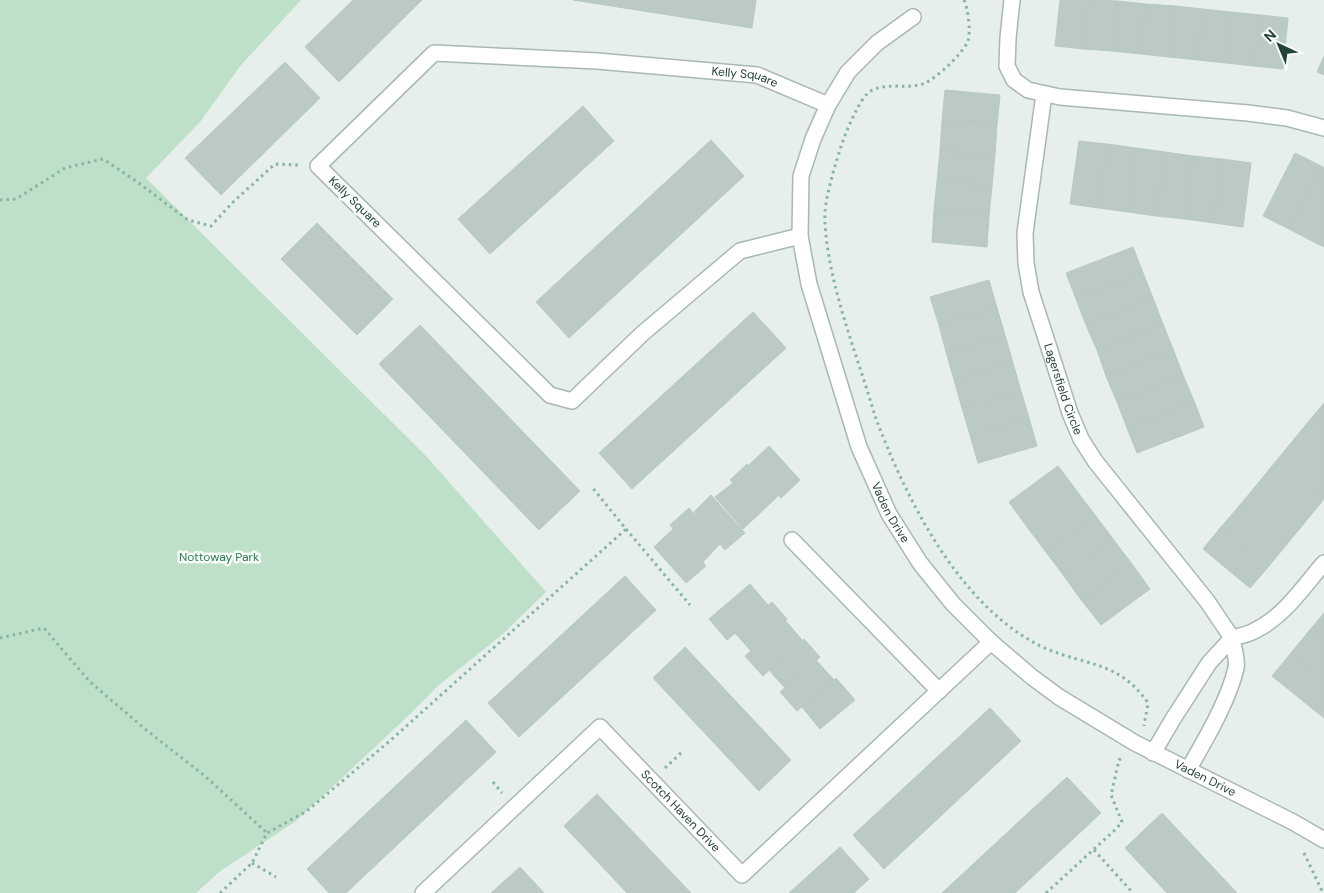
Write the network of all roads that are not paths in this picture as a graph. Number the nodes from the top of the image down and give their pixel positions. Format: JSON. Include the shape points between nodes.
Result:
{"nodes":[{"id":1,"x":1012,"y":0,"type":"edge"},
{"id":2,"x":914,"y":18,"type":"dead end"},
{"id":3,"x":1044,"y":94,"type":"junction"},
{"id":4,"x":828,"y":105,"type":"junction"},
{"id":5,"x":1324,"y":128,"type":"edge"},
{"id":6,"x":800,"y":236,"type":"junction"},
{"id":7,"x":792,"y":540,"type":"dead end"},
{"id":8,"x":1324,"y":563,"type":"edge"},
{"id":9,"x":1232,"y":638,"type":"junction"},
{"id":10,"x":991,"y":642,"type":"junction"},
{"id":11,"x":939,"y":691,"type":"junction"},
{"id":12,"x":1153,"y":753,"type":"junction"},
{"id":13,"x":1188,"y":770,"type":"junction"},
{"id":14,"x":1324,"y":840,"type":"edge"},
{"id":15,"x":423,"y":893,"type":"edge"}],
"edges":[{"from":1,"to":3,"type":"street","via":[[1007,66],[1014,80],[1028,90]]},
{"from":2,"to":4,"type":"street","name":"Vaden Drive","via":[[871,49],[848,72]]},
{"from":3,"to":5,"type":"street","via":[[1248,113],[1287,118]]},
{"from":3,"to":9,"type":"street","name":"Lagersfield Circle","via":[[1025,233],[1026,263],[1031,292],[1070,413],[1094,461],[1207,601]]},
{"from":4,"to":6,"type":"street","name":"Vaden Drive","via":[[801,176]]},
{"from":4,"to":6,"type":"street","name":"Kelly Square","via":[[757,75],[597,61],[434,53],[318,166],[550,394],[572,401],[643,333],[740,251]]},
{"from":6,"to":10,"type":"street","name":"Vaden Drive","via":[[809,284],[859,447],[890,514],[920,563],[953,604]]},
{"from":7,"to":11,"type":"street"},
{"from":8,"to":9,"type":"street","via":[[1269,623]]},
{"from":9,"to":12,"type":"street","via":[[1209,663]]},
{"from":9,"to":13,"type":"street","name":"Lagersfield Circle","via":[[1236,667],[1206,738]]},
{"from":10,"to":11,"type":"street","name":"Scotch Haven Drive"},
{"from":10,"to":12,"type":"street","name":"Vaden Drive","via":[[1059,697]]},
{"from":11,"to":15,"type":"street","name":"Scotch Haven Drive","via":[[742,876],[600,727]]},
{"from":12,"to":13,"type":"street","name":"Vaden Drive"},
{"from":13,"to":14,"type":"street","name":"Vaden Drive"}]}
